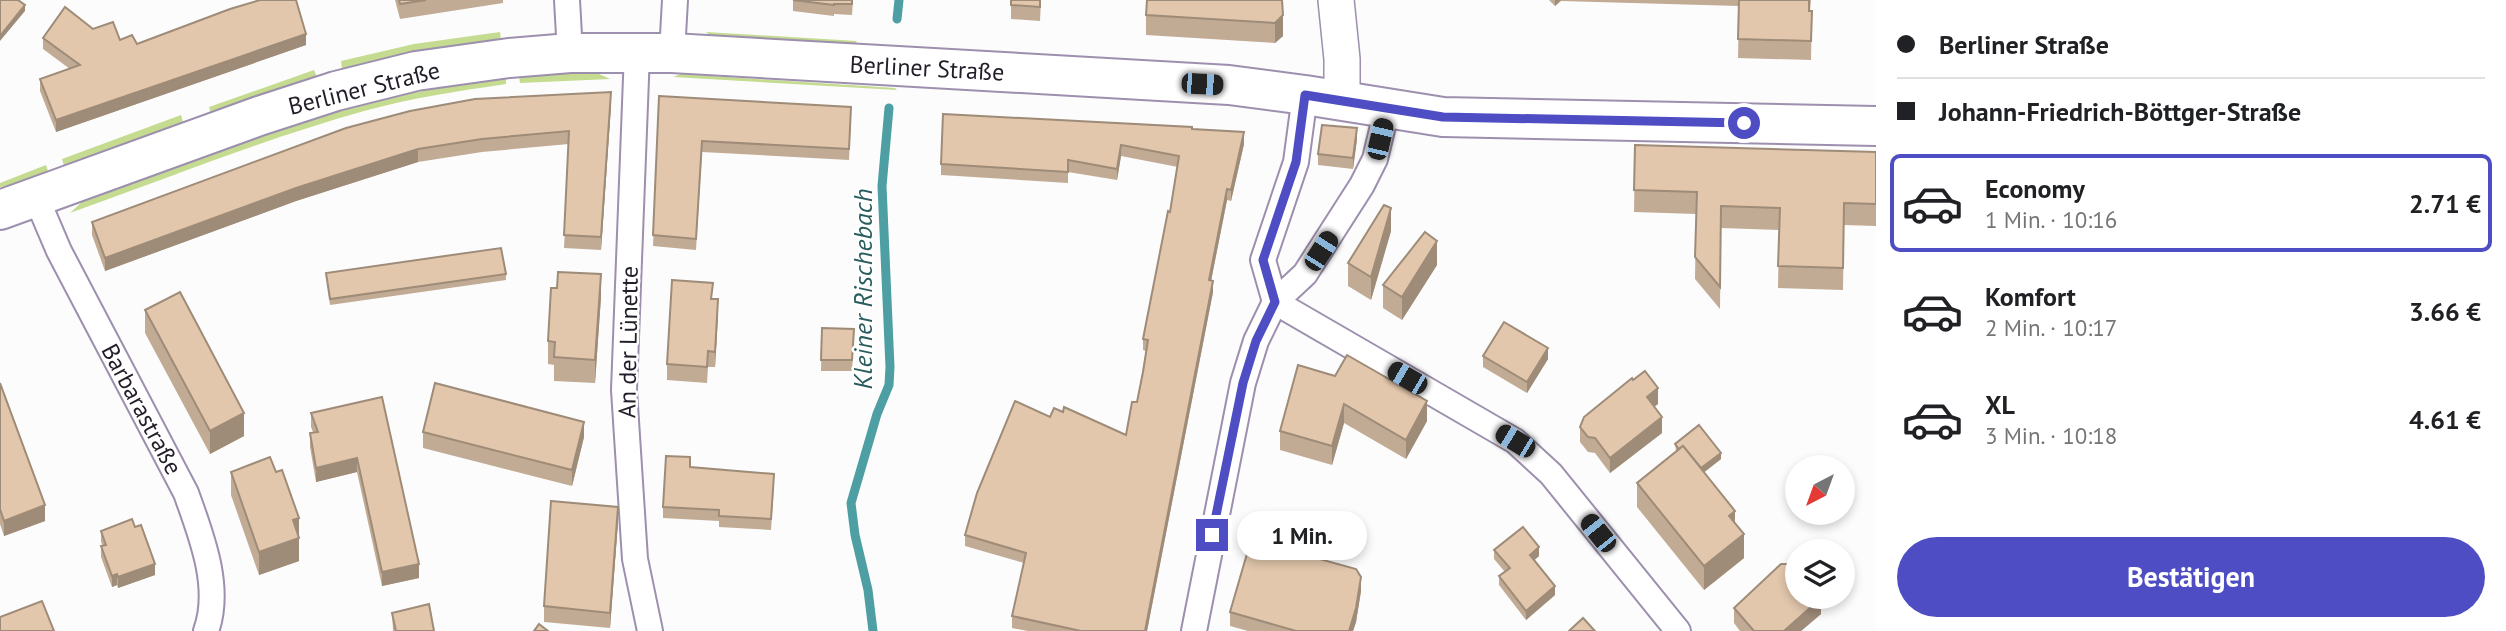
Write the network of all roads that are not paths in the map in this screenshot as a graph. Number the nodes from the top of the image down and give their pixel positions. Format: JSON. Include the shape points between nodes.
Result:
{"nodes":[{"id":1,"x":567,"y":0,"type":"edge"},
{"id":2,"x":675,"y":0,"type":"edge"},
{"id":3,"x":1336,"y":0,"type":"edge"},
{"id":4,"x":655,"y":52,"type":"junction"},
{"id":5,"x":570,"y":53,"type":"junction"},
{"id":6,"x":1305,"y":95,"type":"junction"},
{"id":7,"x":1342,"y":101,"type":"junction"},
{"id":8,"x":1387,"y":109,"type":"junction"},
{"id":9,"x":1876,"y":126,"type":"edge"},
{"id":10,"x":36,"y":197,"type":"junction"},
{"id":11,"x":0,"y":210,"type":"edge"},
{"id":12,"x":1275,"y":302,"type":"junction"},
{"id":13,"x":206,"y":631,"type":"edge"},
{"id":14,"x":650,"y":631,"type":"edge"},
{"id":15,"x":1194,"y":631,"type":"edge"},
{"id":16,"x":1678,"y":631,"type":"edge"}],
"edges":[{"from":1,"to":5,"type":"street"},
{"from":2,"to":4,"type":"street","name":"An der Lünette"},
{"from":3,"to":7,"type":"street"},
{"from":4,"to":5,"type":"main road","name":"Berliner Straße"},
{"from":4,"to":6,"type":"main road","name":"Berliner Straße","via":[[1215,84]]},
{"from":4,"to":14,"type":"street","name":"An der Lünette","via":[[624,390],[635,559]]},
{"from":5,"to":10,"type":"main road","name":"Berliner Straße","via":[[416,71],[345,88]]},
{"from":6,"to":7,"type":"main road","name":"Berliner Straße"},
{"from":6,"to":12,"type":"street","via":[[1296,162],[1263,260]]},
{"from":7,"to":8,"type":"main road","name":"Berliner Straße"},
{"from":8,"to":9,"type":"main road","name":"Berliner Straße","via":[[1499,120]]},
{"from":8,"to":12,"type":"street","via":[[1375,159],[1362,185],[1306,274]]},
{"from":10,"to":11,"type":"main road","name":"Berliner Straße"},
{"from":10,"to":13,"type":"street","name":"Barbarastraße","via":[[58,251],[186,493],[209,571]]},
{"from":12,"to":15,"type":"street","via":[[1243,383]]},
{"from":12,"to":16,"type":"street","via":[[1515,441],[1551,474]]}]}
